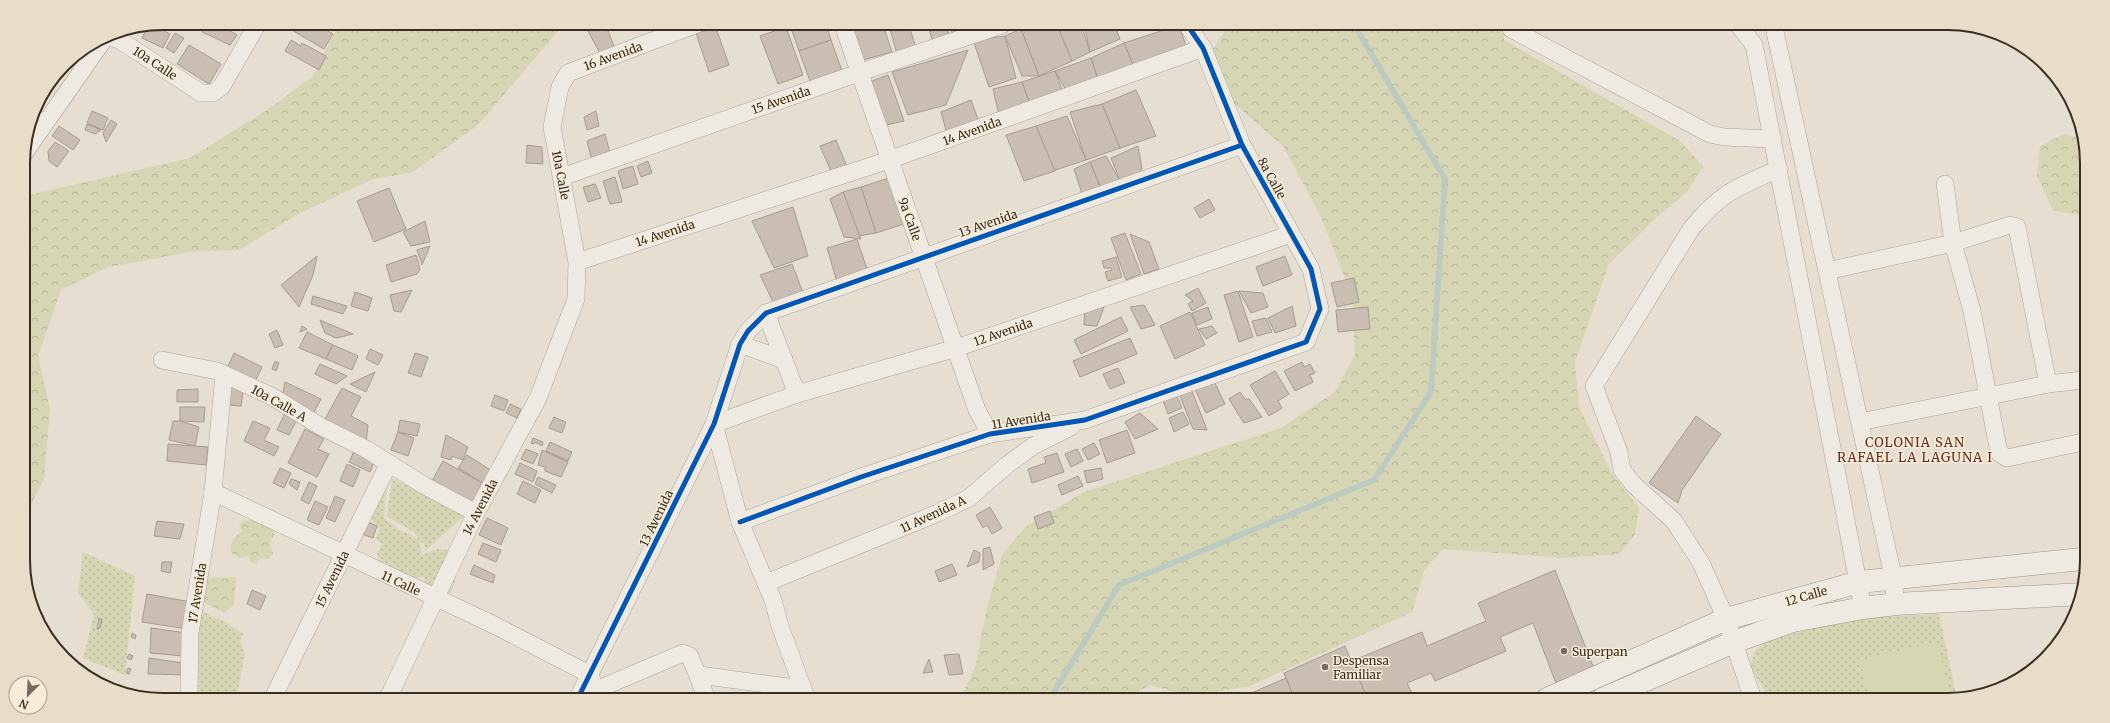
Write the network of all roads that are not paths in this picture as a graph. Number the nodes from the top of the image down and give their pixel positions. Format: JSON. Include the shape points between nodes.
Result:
{"nodes":[{"id":1,"x":254,"y":30,"type":"edge"},
{"id":2,"x":681,"y":30,"type":"edge"},
{"id":3,"x":845,"y":30,"type":"edge"},
{"id":4,"x":987,"y":30,"type":"edge"},
{"id":5,"x":1191,"y":30,"type":"edge"},
{"id":6,"x":1513,"y":30,"type":"edge"},
{"id":7,"x":1742,"y":30,"type":"edge"},
{"id":8,"x":1775,"y":30,"type":"edge"},
{"id":9,"x":122,"y":37,"type":"edge"},
{"id":10,"x":115,"y":39,"type":"edge"},
{"id":11,"x":1203,"y":48,"type":"junction"},
{"id":12,"x":861,"y":72,"type":"junction"},
{"id":13,"x":560,"y":87,"type":"joint"},
{"id":14,"x":38,"y":120,"type":"edge"},
{"id":15,"x":1773,"y":139,"type":"junction"},
{"id":16,"x":1242,"y":145,"type":"junction"},
{"id":17,"x":889,"y":160,"type":"junction"},
{"id":18,"x":1779,"y":169,"type":"junction"},
{"id":19,"x":562,"y":177,"type":"junction"},
{"id":20,"x":1945,"y":184,"type":"dead end"},
{"id":21,"x":1291,"y":234,"type":"junction"},
{"id":22,"x":1953,"y":243,"type":"junction"},
{"id":23,"x":924,"y":256,"type":"junction"},
{"id":24,"x":577,"y":262,"type":"junction"},
{"id":25,"x":1827,"y":271,"type":"junction"},
{"id":26,"x":766,"y":313,"type":"junction"},
{"id":27,"x":744,"y":337,"type":"junction"},
{"id":28,"x":1306,"y":342,"type":"joint"},
{"id":29,"x":956,"y":348,"type":"junction"},
{"id":30,"x":162,"y":360,"type":"dead end"},
{"id":31,"x":784,"y":360,"type":"junction"},
{"id":32,"x":224,"y":374,"type":"junction"},
{"id":33,"x":2080,"y":380,"type":"edge"},
{"id":34,"x":2048,"y":384,"type":"junction"},
{"id":35,"x":797,"y":394,"type":"junction"},
{"id":36,"x":1987,"y":395,"type":"junction"},
{"id":37,"x":1085,"y":420,"type":"junction"},
{"id":38,"x":1860,"y":422,"type":"junction"},
{"id":39,"x":714,"y":424,"type":"junction"},
{"id":40,"x":990,"y":434,"type":"junction"},
{"id":41,"x":2080,"y":443,"type":"edge"},
{"id":42,"x":389,"y":463,"type":"junction"},
{"id":43,"x":213,"y":492,"type":"junction"},
{"id":44,"x":476,"y":513,"type":"junction"},
{"id":45,"x":740,"y":522,"type":"junction"},
{"id":46,"x":344,"y":556,"type":"junction"},
{"id":47,"x":2080,"y":559,"type":"edge"},
{"id":48,"x":1893,"y":578,"type":"junction"},
{"id":49,"x":1859,"y":582,"type":"junction"},
{"id":50,"x":766,"y":584,"type":"junction"},
{"id":51,"x":2075,"y":594,"type":"edge"},
{"id":52,"x":435,"y":599,"type":"junction"},
{"id":53,"x":1896,"y":604,"type":"junction"},
{"id":54,"x":1863,"y":608,"type":"junction"},
{"id":55,"x":1726,"y":619,"type":"junction"},
{"id":56,"x":1734,"y":642,"type":"junction"},
{"id":57,"x":699,"y":675,"type":"junction"},
{"id":58,"x":594,"y":687,"type":"edge"},
{"id":59,"x":189,"y":693,"type":"edge"},
{"id":60,"x":276,"y":693,"type":"edge"},
{"id":61,"x":391,"y":693,"type":"edge"},
{"id":62,"x":584,"y":693,"type":"edge"},
{"id":63,"x":705,"y":693,"type":"edge"},
{"id":64,"x":804,"y":693,"type":"edge"},
{"id":65,"x":1560,"y":693,"type":"edge"},
{"id":66,"x":1616,"y":693,"type":"edge"},
{"id":67,"x":1751,"y":693,"type":"edge"}],
"edges":[{"from":1,"to":9,"type":"street","name":"10a Calle","via":[[222,86],[213,93],[201,93]]},
{"from":2,"to":13,"type":"street","name":"16 Avenida","via":[[568,73]]},
{"from":3,"to":12,"type":"street","name":"9a Calle"},
{"from":4,"to":12,"type":"street","name":"15 Avenida"},
{"from":5,"to":11,"type":"street","name":"8a Calle"},
{"from":6,"to":15,"type":"street","via":[[1710,134]]},
{"from":7,"to":15,"type":"street","via":[[1754,45]]},
{"from":8,"to":25,"type":"street"},
{"from":10,"to":14,"type":"street"},
{"from":11,"to":16,"type":"street","name":"8a Calle"},
{"from":11,"to":17,"type":"street","name":"14 Avenida"},
{"from":12,"to":17,"type":"street","name":"9a Calle"},
{"from":12,"to":19,"type":"street","name":"15 Avenida"},
{"from":13,"to":19,"type":"street","name":"10a Calle","via":[[552,127]]},
{"from":15,"to":18,"type":"street"},
{"from":16,"to":21,"type":"street","name":"8a Calle"},
{"from":16,"to":23,"type":"street","name":"13 Avenida"},
{"from":17,"to":23,"type":"street","name":"9a Calle"},
{"from":17,"to":24,"type":"street","name":"14 Avenida"},
{"from":18,"to":49,"type":"street"},
{"from":18,"to":55,"type":"street","via":[[1731,190],[1708,208],[1691,229],[1594,386],[1619,452],[1622,470],[1634,485],[1674,521],[1701,563]]},
{"from":19,"to":24,"type":"street","name":"10a Calle"},
{"from":20,"to":22,"type":"street"},
{"from":21,"to":28,"type":"street","name":"8a Calle","via":[[1311,269],[1320,309]]},
{"from":21,"to":29,"type":"street","name":"12 Avenida"},
{"from":22,"to":25,"type":"street"},
{"from":22,"to":34,"type":"street","via":[[2010,225],[2017,227]]},
{"from":22,"to":36,"type":"street","via":[[1972,311]]},
{"from":23,"to":26,"type":"street","name":"13 Avenida"},
{"from":23,"to":29,"type":"street","name":"9a Calle"},
{"from":24,"to":44,"type":"street","name":"14 Avenida","via":[[576,299],[538,398]]},
{"from":25,"to":38,"type":"street"},
{"from":26,"to":27,"type":"street","name":"13 Avenida"},
{"from":26,"to":31,"type":"street"},
{"from":27,"to":31,"type":"street"},
{"from":27,"to":39,"type":"street","name":"13 Avenida"},
{"from":28,"to":37,"type":"street","name":"11 Avenida"},
{"from":29,"to":35,"type":"street","name":"12 Avenida"},
{"from":29,"to":40,"type":"street","name":"9a Calle","via":[[976,410]]},
{"from":30,"to":32,"type":"street","name":"10a Calle A"},
{"from":31,"to":35,"type":"street"},
{"from":32,"to":42,"type":"street","name":"10a Calle A","via":[[273,397]]},
{"from":32,"to":43,"type":"street","name":"17 Avenida"},
{"from":33,"to":34,"type":"street"},
{"from":34,"to":36,"type":"street"},
{"from":35,"to":39,"type":"street","name":"12 Avenida"},
{"from":36,"to":38,"type":"street"},
{"from":36,"to":41,"type":"street","via":[[1999,453],[2003,456],[2007,458]]},
{"from":37,"to":40,"type":"street","name":"11 Avenida"},
{"from":37,"to":50,"type":"street","name":"11 Avenida A","via":[[1034,446],[1006,465],[969,498]]},
{"from":38,"to":48,"type":"street"},
{"from":39,"to":45,"type":"street"},
{"from":39,"to":58,"type":"street","name":"13 Avenida"},
{"from":40,"to":45,"type":"street","name":"11 Avenida","via":[[861,477]]},
{"from":42,"to":44,"type":"street","name":"10a Calle A"},
{"from":42,"to":46,"type":"street","name":"15 Avenida"},
{"from":43,"to":46,"type":"street","name":"11 Calle"},
{"from":43,"to":59,"type":"street","name":"17 Avenida","via":[[190,633]]},
{"from":44,"to":52,"type":"street","name":"14 Avenida"},
{"from":45,"to":50,"type":"street"},
{"from":46,"to":52,"type":"street","name":"11 Calle"},
{"from":46,"to":60,"type":"street","name":"15 Avenida"},
{"from":47,"to":48,"type":"main road","name":"12 Calle"},
{"from":48,"to":49,"type":"main road","name":"12 Calle"},
{"from":48,"to":53,"type":"street"},
{"from":49,"to":54,"type":"street"},
{"from":49,"to":55,"type":"main road","name":"12 Calle"},
{"from":50,"to":64,"type":"street"},
{"from":51,"to":53,"type":"main road","name":"12 Calle"},
{"from":52,"to":58,"type":"street","name":"11 Calle","via":[[494,625]]},
{"from":52,"to":61,"type":"street","name":"14 Avenida"},
{"from":53,"to":54,"type":"main road","name":"12 Calle"},
{"from":54,"to":56,"type":"main road","name":"12 Calle","via":[[1793,621]]},
{"from":55,"to":56,"type":"street"},
{"from":55,"to":65,"type":"main road","name":"12 Calle"},
{"from":56,"to":66,"type":"main road","name":"12 Calle"},
{"from":56,"to":67,"type":"street"},
{"from":57,"to":58,"type":"street","via":[[690,656],[683,653]]},
{"from":57,"to":63,"type":"street"},
{"from":57,"to":64,"type":"street"},
{"from":58,"to":62,"type":"street","name":"13 Avenida"}]}
